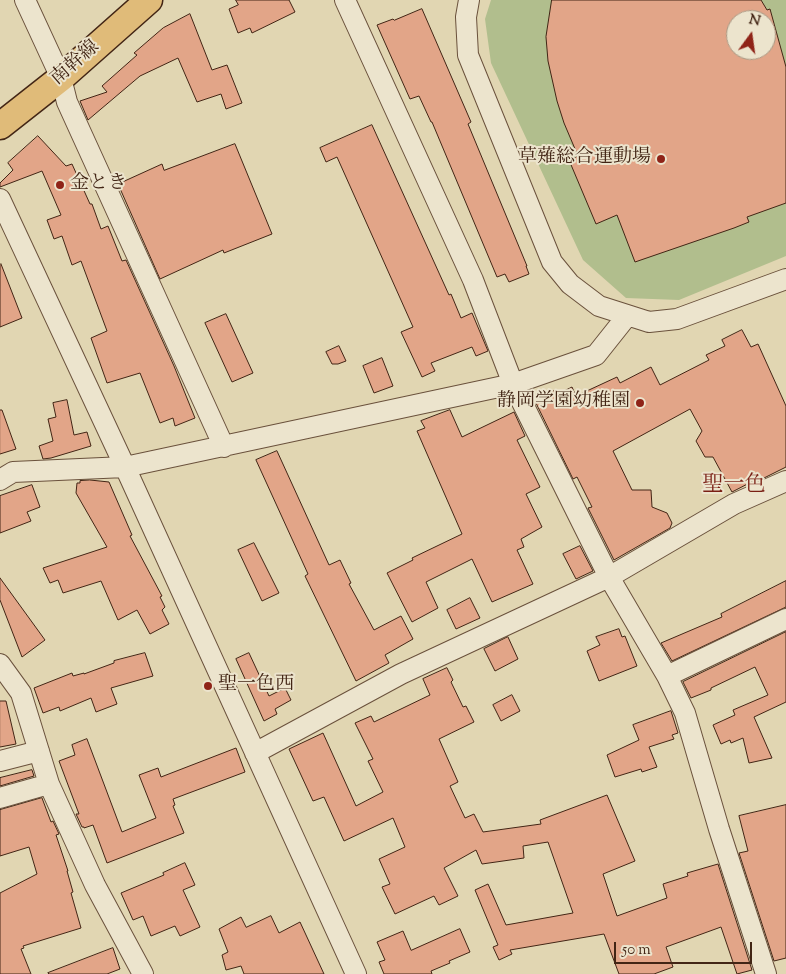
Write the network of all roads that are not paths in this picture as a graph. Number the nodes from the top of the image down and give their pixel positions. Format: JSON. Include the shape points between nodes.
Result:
{"nodes":[{"id":1,"x":25,"y":0,"type":"edge"},
{"id":2,"x":149,"y":0,"type":"edge"},
{"id":3,"x":345,"y":0,"type":"edge"},
{"id":4,"x":469,"y":0,"type":"edge"},
{"id":5,"x":61,"y":78,"type":"junction"},
{"id":6,"x":0,"y":126,"type":"edge"},
{"id":7,"x":0,"y":199,"type":"edge"},
{"id":8,"x":786,"y":279,"type":"edge"},
{"id":9,"x":627,"y":316,"type":"junction"},
{"id":10,"x":513,"y":384,"type":"junction"},
{"id":11,"x":224,"y":447,"type":"junction"},
{"id":12,"x":125,"y":467,"type":"junction"},
{"id":13,"x":0,"y":480,"type":"edge"},
{"id":14,"x":786,"y":481,"type":"edge"},
{"id":15,"x":609,"y":577,"type":"junction"},
{"id":16,"x":786,"y":619,"type":"edge"},
{"id":17,"x":0,"y":664,"type":"edge"},
{"id":18,"x":667,"y":676,"type":"junction"},
{"id":19,"x":39,"y":751,"type":"junction"},
{"id":20,"x":255,"y":753,"type":"junction"},
{"id":21,"x":0,"y":761,"type":"edge"},
{"id":22,"x":49,"y":784,"type":"junction"},
{"id":23,"x":0,"y":798,"type":"edge"},
{"id":24,"x":136,"y":972,"type":"edge"},
{"id":25,"x":356,"y":974,"type":"edge"},
{"id":26,"x":766,"y":974,"type":"edge"}],
"edges":[{"from":1,"to":5,"type":"street"},
{"from":2,"to":5,"type":"main road","name":"南幹線"},
{"from":3,"to":10,"type":"street","via":[[474,280]]},
{"from":4,"to":9,"type":"street","via":[[466,17],[468,55],[552,262],[570,284],[599,306]]},
{"from":5,"to":6,"type":"main road","name":"南幹線"},
{"from":5,"to":11,"type":"street","via":[[67,102]]},
{"from":7,"to":12,"type":"street"},
{"from":8,"to":9,"type":"street","via":[[677,319],[650,322]]},
{"from":9,"to":10,"type":"street","via":[[596,355]]},
{"from":10,"to":11,"type":"street"},
{"from":10,"to":15,"type":"street"},
{"from":11,"to":12,"type":"street"},
{"from":12,"to":13,"type":"street","via":[[13,472]]},
{"from":12,"to":20,"type":"street"},
{"from":14,"to":15,"type":"street","via":[[734,504]]},
{"from":15,"to":18,"type":"street"},
{"from":15,"to":20,"type":"street","via":[[401,674]]},
{"from":16,"to":18,"type":"street"},
{"from":17,"to":19,"type":"street","via":[[22,693]]},
{"from":18,"to":26,"type":"street","via":[[684,713]]},
{"from":19,"to":21,"type":"street"},
{"from":19,"to":22,"type":"street"},
{"from":20,"to":25,"type":"street"},
{"from":22,"to":23,"type":"street"},
{"from":22,"to":24,"type":"street"}]}
